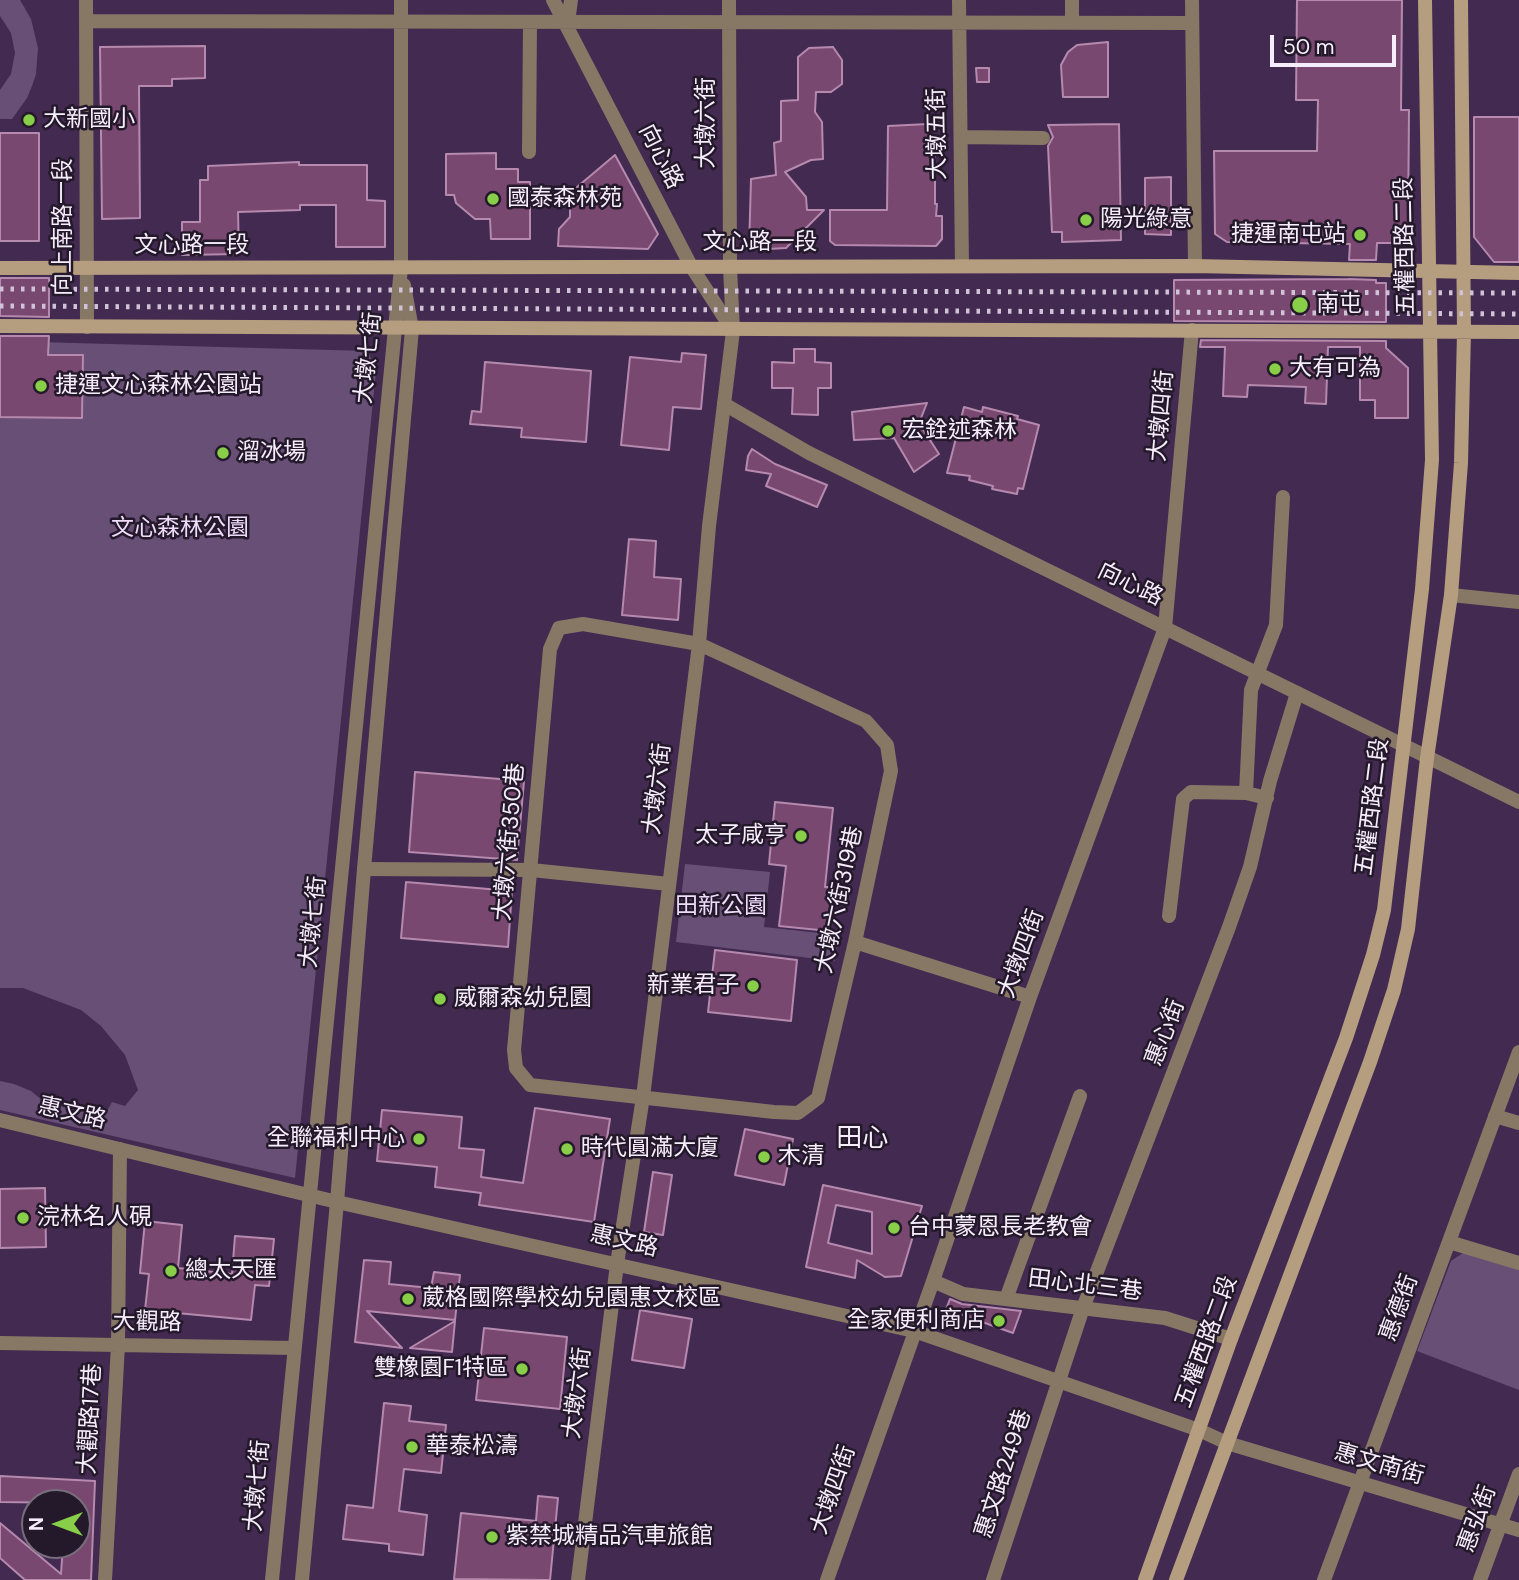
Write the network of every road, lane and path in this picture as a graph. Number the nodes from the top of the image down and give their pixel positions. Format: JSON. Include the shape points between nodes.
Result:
{"nodes":[{"id":1,"x":86,"y":0,"type":"edge"},
{"id":2,"x":401,"y":0,"type":"edge"},
{"id":3,"x":553,"y":0,"type":"edge"},
{"id":4,"x":571,"y":0,"type":"edge"},
{"id":5,"x":729,"y":0,"type":"edge"},
{"id":6,"x":959,"y":0,"type":"edge"},
{"id":7,"x":1072,"y":0,"type":"edge"},
{"id":8,"x":1192,"y":0,"type":"edge"},
{"id":9,"x":1424,"y":0,"type":"edge"},
{"id":10,"x":1461,"y":0,"type":"edge"},
{"id":11,"x":86,"y":21,"type":"junction"},
{"id":12,"x":401,"y":22,"type":"junction"},
{"id":13,"x":530,"y":22,"type":"junction"},
{"id":14,"x":566,"y":22,"type":"junction"},
{"id":15,"x":729,"y":22,"type":"junction"},
{"id":16,"x":959,"y":23,"type":"junction"},
{"id":17,"x":1072,"y":23,"type":"junction"},
{"id":18,"x":1192,"y":23,"type":"junction"},
{"id":19,"x":961,"y":137,"type":"junction"},
{"id":20,"x":1043,"y":138,"type":"dead end"},
{"id":21,"x":529,"y":152,"type":"dead end"},
{"id":22,"x":691,"y":266,"type":"junction"},
{"id":23,"x":1195,"y":266,"type":"junction"},
{"id":24,"x":730,"y":267,"type":"junction"},
{"id":25,"x":962,"y":267,"type":"junction"},
{"id":26,"x":0,"y":268,"type":"edge"},
{"id":27,"x":401,"y":268,"type":"junction"},
{"id":28,"x":87,"y":269,"type":"junction"},
{"id":29,"x":1430,"y":271,"type":"junction"},
{"id":30,"x":1463,"y":272,"type":"junction"},
{"id":31,"x":1519,"y":273,"type":"edge"},
{"id":32,"x":0,"y":326,"type":"edge"},
{"id":33,"x":87,"y":327,"type":"junction"},
{"id":34,"x":395,"y":329,"type":"junction"},
{"id":35,"x":412,"y":329,"type":"junction"},
{"id":36,"x":1192,"y":330,"type":"junction"},
{"id":37,"x":733,"y":331,"type":"junction"},
{"id":38,"x":1431,"y":332,"type":"junction"},
{"id":39,"x":1464,"y":332,"type":"junction"},
{"id":40,"x":1519,"y":332,"type":"edge"},
{"id":41,"x":724,"y":404,"type":"junction"},
{"id":42,"x":1283,"y":497,"type":"dead end"},
{"id":43,"x":1451,"y":594,"type":"junction"},
{"id":44,"x":1519,"y":602,"type":"edge"},
{"id":45,"x":1165,"y":628,"type":"junction"},
{"id":46,"x":699,"y":644,"type":"junction"},
{"id":47,"x":1258,"y":674,"type":"junction"},
{"id":48,"x":1297,"y":693,"type":"junction"},
{"id":49,"x":1403,"y":744,"type":"junction"},
{"id":50,"x":1427,"y":758,"type":"junction"},
{"id":51,"x":1246,"y":793,"type":"junction"},
{"id":52,"x":1267,"y":798,"type":"junction"},
{"id":53,"x":1519,"y":802,"type":"edge"},
{"id":54,"x":364,"y":869,"type":"junction"},
{"id":55,"x":531,"y":870,"type":"junction"},
{"id":56,"x":669,"y":884,"type":"junction"},
{"id":57,"x":1169,"y":916,"type":"dead end"},
{"id":58,"x":855,"y":942,"type":"junction"},
{"id":59,"x":1030,"y":997,"type":"junction"},
{"id":60,"x":1519,"y":1052,"type":"edge"},
{"id":61,"x":1080,"y":1096,"type":"dead end"},
{"id":62,"x":643,"y":1097,"type":"junction"},
{"id":63,"x":1495,"y":1116,"type":"junction"},
{"id":64,"x":0,"y":1120,"type":"edge"},
{"id":65,"x":1519,"y":1123,"type":"edge"},
{"id":66,"x":120,"y":1149,"type":"junction"},
{"id":67,"x":310,"y":1195,"type":"junction"},
{"id":68,"x":337,"y":1202,"type":"junction"},
{"id":69,"x":1449,"y":1241,"type":"junction"},
{"id":70,"x":1519,"y":1263,"type":"edge"},
{"id":71,"x":617,"y":1264,"type":"junction"},
{"id":72,"x":933,"y":1281,"type":"junction"},
{"id":73,"x":1006,"y":1299,"type":"junction"},
{"id":74,"x":1083,"y":1308,"type":"junction"},
{"id":75,"x":914,"y":1331,"type":"junction"},
{"id":76,"x":1231,"y":1339,"type":"junction"},
{"id":77,"x":0,"y":1343,"type":"edge"},
{"id":78,"x":118,"y":1345,"type":"junction"},
{"id":79,"x":293,"y":1348,"type":"junction"},
{"id":80,"x":1057,"y":1382,"type":"junction"},
{"id":81,"x":1199,"y":1430,"type":"junction"},
{"id":82,"x":1227,"y":1443,"type":"junction"},
{"id":83,"x":1519,"y":1474,"type":"edge"},
{"id":84,"x":1360,"y":1483,"type":"junction"},
{"id":85,"x":1501,"y":1524,"type":"junction"},
{"id":86,"x":1519,"y":1530,"type":"edge"},
{"id":87,"x":105,"y":1580,"type":"edge"},
{"id":88,"x":272,"y":1580,"type":"edge"},
{"id":89,"x":302,"y":1580,"type":"edge"},
{"id":90,"x":578,"y":1580,"type":"edge"},
{"id":91,"x":827,"y":1580,"type":"edge"},
{"id":92,"x":993,"y":1580,"type":"edge"},
{"id":93,"x":1145,"y":1580,"type":"edge"},
{"id":94,"x":1176,"y":1580,"type":"edge"},
{"id":95,"x":1324,"y":1580,"type":"edge"},
{"id":96,"x":1480,"y":1580,"type":"edge"}],
"edges":[{"from":1,"to":11,"type":"street","name":"向上南路一段"},
{"from":2,"to":12,"type":"street","name":"大墩七街"},
{"from":3,"to":14,"type":"street","name":"向心路"},
{"from":4,"to":14,"type":"street"},
{"from":5,"to":15,"type":"street","name":"大墩六街"},
{"from":6,"to":16,"type":"street","name":"大墩五街"},
{"from":7,"to":17,"type":"street"},
{"from":8,"to":18,"type":"street"},
{"from":9,"to":29,"type":"main road","name":"五權西路二段"},
{"from":10,"to":30,"type":"main road","name":"五權西路二段"},
{"from":11,"to":12,"type":"street"},
{"from":11,"to":28,"type":"street","name":"向上南路一段"},
{"from":12,"to":13,"type":"street"},
{"from":12,"to":27,"type":"street","name":"大墩七街"},
{"from":13,"to":14,"type":"street"},
{"from":13,"to":21,"type":"street"},
{"from":14,"to":15,"type":"street"},
{"from":14,"to":22,"type":"street","name":"向心路"},
{"from":15,"to":16,"type":"street"},
{"from":15,"to":24,"type":"street","name":"大墩六街"},
{"from":16,"to":17,"type":"street"},
{"from":16,"to":19,"type":"street","name":"大墩五街"},
{"from":17,"to":18,"type":"street"},
{"from":18,"to":23,"type":"street"},
{"from":19,"to":20,"type":"street"},
{"from":19,"to":25,"type":"street","name":"大墩五街"},
{"from":22,"to":24,"type":"main road","name":"文心路一段"},
{"from":22,"to":27,"type":"main road","name":"文心路一段"},
{"from":22,"to":37,"type":"street","name":"向心路"},
{"from":23,"to":25,"type":"main road","name":"文心路一段"},
{"from":23,"to":29,"type":"main road","name":"文心路一段"},
{"from":24,"to":25,"type":"main road","name":"文心路一段"},
{"from":24,"to":37,"type":"street","name":"大墩六街"},
{"from":26,"to":28,"type":"main road","name":"文心路一段"},
{"from":27,"to":28,"type":"main road","name":"文心路一段"},
{"from":27,"to":34,"type":"street","name":"大墩七街"},
{"from":27,"to":35,"type":"street","name":"大墩七街"},
{"from":28,"to":33,"type":"street","name":"向上南路一段"},
{"from":29,"to":30,"type":"main road","name":"文心路一段"},
{"from":29,"to":38,"type":"main road","name":"五權西路二段"},
{"from":30,"to":31,"type":"main road","name":"文心路一段"},
{"from":30,"to":39,"type":"main road","name":"五權西路二段"},
{"from":32,"to":33,"type":"main road"},
{"from":33,"to":34,"type":"main road"},
{"from":34,"to":35,"type":"main road"},
{"from":34,"to":67,"type":"street","name":"大墩七街"},
{"from":35,"to":37,"type":"main road"},
{"from":35,"to":54,"type":"street","name":"大墩七街"},
{"from":36,"to":37,"type":"main road"},
{"from":36,"to":38,"type":"main road"},
{"from":36,"to":45,"type":"street","name":"大墩四街"},
{"from":37,"to":41,"type":"street","name":"大墩六街"},
{"from":38,"to":39,"type":"main road"},
{"from":38,"to":49,"type":"main road","name":"五權西路二段","via":[[1432,460]]},
{"from":39,"to":40,"type":"main road"},
{"from":39,"to":43,"type":"main road","name":"五權西路二段"},
{"from":41,"to":45,"type":"street","name":"向心路","via":[[808,453]]},
{"from":41,"to":46,"type":"street","name":"大墩六街"},
{"from":42,"to":47,"type":"street","via":[[1276,625]]},
{"from":43,"to":44,"type":"street"},
{"from":43,"to":50,"type":"main road","name":"五權西路二段"},
{"from":45,"to":47,"type":"street","name":"向心路"},
{"from":45,"to":59,"type":"street","name":"大墩四街"},
{"from":46,"to":55,"type":"street","name":"大墩六街350巷","via":[[583,624],[559,628],[550,649]]},
{"from":46,"to":56,"type":"street","name":"大墩六街"},
{"from":46,"to":58,"type":"street","name":"大墩六街319巷","via":[[866,721],[887,746],[891,771]]},
{"from":47,"to":48,"type":"street","name":"向心路"},
{"from":47,"to":51,"type":"street","via":[[1251,691]]},
{"from":48,"to":49,"type":"street","name":"向心路"},
{"from":48,"to":52,"type":"street","name":"惠心街"},
{"from":49,"to":50,"type":"street","name":"向心路"},
{"from":49,"to":76,"type":"main road","name":"五權西路二段","via":[[1384,910],[1373,955]]},
{"from":50,"to":53,"type":"street","name":"向心路"},
{"from":50,"to":82,"type":"main road","name":"五權西路二段","via":[[1408,929],[1394,990]]},
{"from":51,"to":52,"type":"street"},
{"from":51,"to":57,"type":"street","via":[[1191,792],[1183,799]]},
{"from":52,"to":74,"type":"street","name":"惠心街","via":[[1229,928]]},
{"from":54,"to":55,"type":"street"},
{"from":54,"to":68,"type":"street","name":"大墩七街"},
{"from":55,"to":56,"type":"street"},
{"from":55,"to":62,"type":"street","name":"大墩六街350巷","via":[[516,1068],[530,1085]]},
{"from":56,"to":62,"type":"street","name":"大墩六街"},
{"from":58,"to":59,"type":"street"},
{"from":58,"to":62,"type":"street","name":"大墩六街319巷","via":[[818,1098],[798,1113]]},
{"from":59,"to":72,"type":"street","name":"大墩四街"},
{"from":60,"to":63,"type":"street","name":"惠德街"},
{"from":61,"to":73,"type":"street"},
{"from":62,"to":71,"type":"street","name":"大墩六街"},
{"from":63,"to":65,"type":"street"},
{"from":63,"to":69,"type":"street","name":"惠德街"},
{"from":64,"to":66,"type":"street","name":"惠文路"},
{"from":66,"to":67,"type":"street","name":"惠文路"},
{"from":66,"to":78,"type":"street","name":"大觀路17巷"},
{"from":67,"to":68,"type":"street","name":"惠文路"},
{"from":67,"to":79,"type":"street","name":"大墩七街"},
{"from":68,"to":71,"type":"street","name":"惠文路"},
{"from":68,"to":89,"type":"street","name":"大墩七街"},
{"from":69,"to":70,"type":"street"},
{"from":69,"to":84,"type":"street","name":"惠德街"},
{"from":71,"to":75,"type":"street","name":"惠文路"},
{"from":71,"to":90,"type":"street","name":"大墩六街"},
{"from":72,"to":73,"type":"street","name":"田心北三巷","via":[[963,1294]]},
{"from":72,"to":75,"type":"street","name":"大墩四街"},
{"from":73,"to":74,"type":"street","name":"田心北三巷"},
{"from":74,"to":76,"type":"street","name":"田心北三巷","via":[[1165,1318]]},
{"from":74,"to":80,"type":"street","name":"惠心街"},
{"from":75,"to":80,"type":"street","name":"惠文路"},
{"from":75,"to":91,"type":"street","name":"大墩四街"},
{"from":76,"to":81,"type":"main road","name":"五權西路二段"},
{"from":77,"to":78,"type":"street","name":"大觀路"},
{"from":78,"to":79,"type":"street","name":"大觀路"},
{"from":78,"to":87,"type":"street","name":"大觀路17巷"},
{"from":79,"to":88,"type":"street","name":"大墩七街"},
{"from":80,"to":81,"type":"street","name":"惠文路"},
{"from":80,"to":92,"type":"street","name":"惠文路249巷"},
{"from":81,"to":82,"type":"street","name":"惠文路"},
{"from":81,"to":93,"type":"main road","name":"五權西路二段"},
{"from":82,"to":84,"type":"street","name":"惠文南街"},
{"from":82,"to":94,"type":"main road","name":"五權西路二段"},
{"from":83,"to":85,"type":"street","name":"惠弘街"},
{"from":84,"to":85,"type":"street","name":"惠文南街"},
{"from":84,"to":95,"type":"street","name":"惠德街"},
{"from":85,"to":86,"type":"street","name":"惠文南街"},
{"from":85,"to":96,"type":"street","name":"惠弘街"}]}
